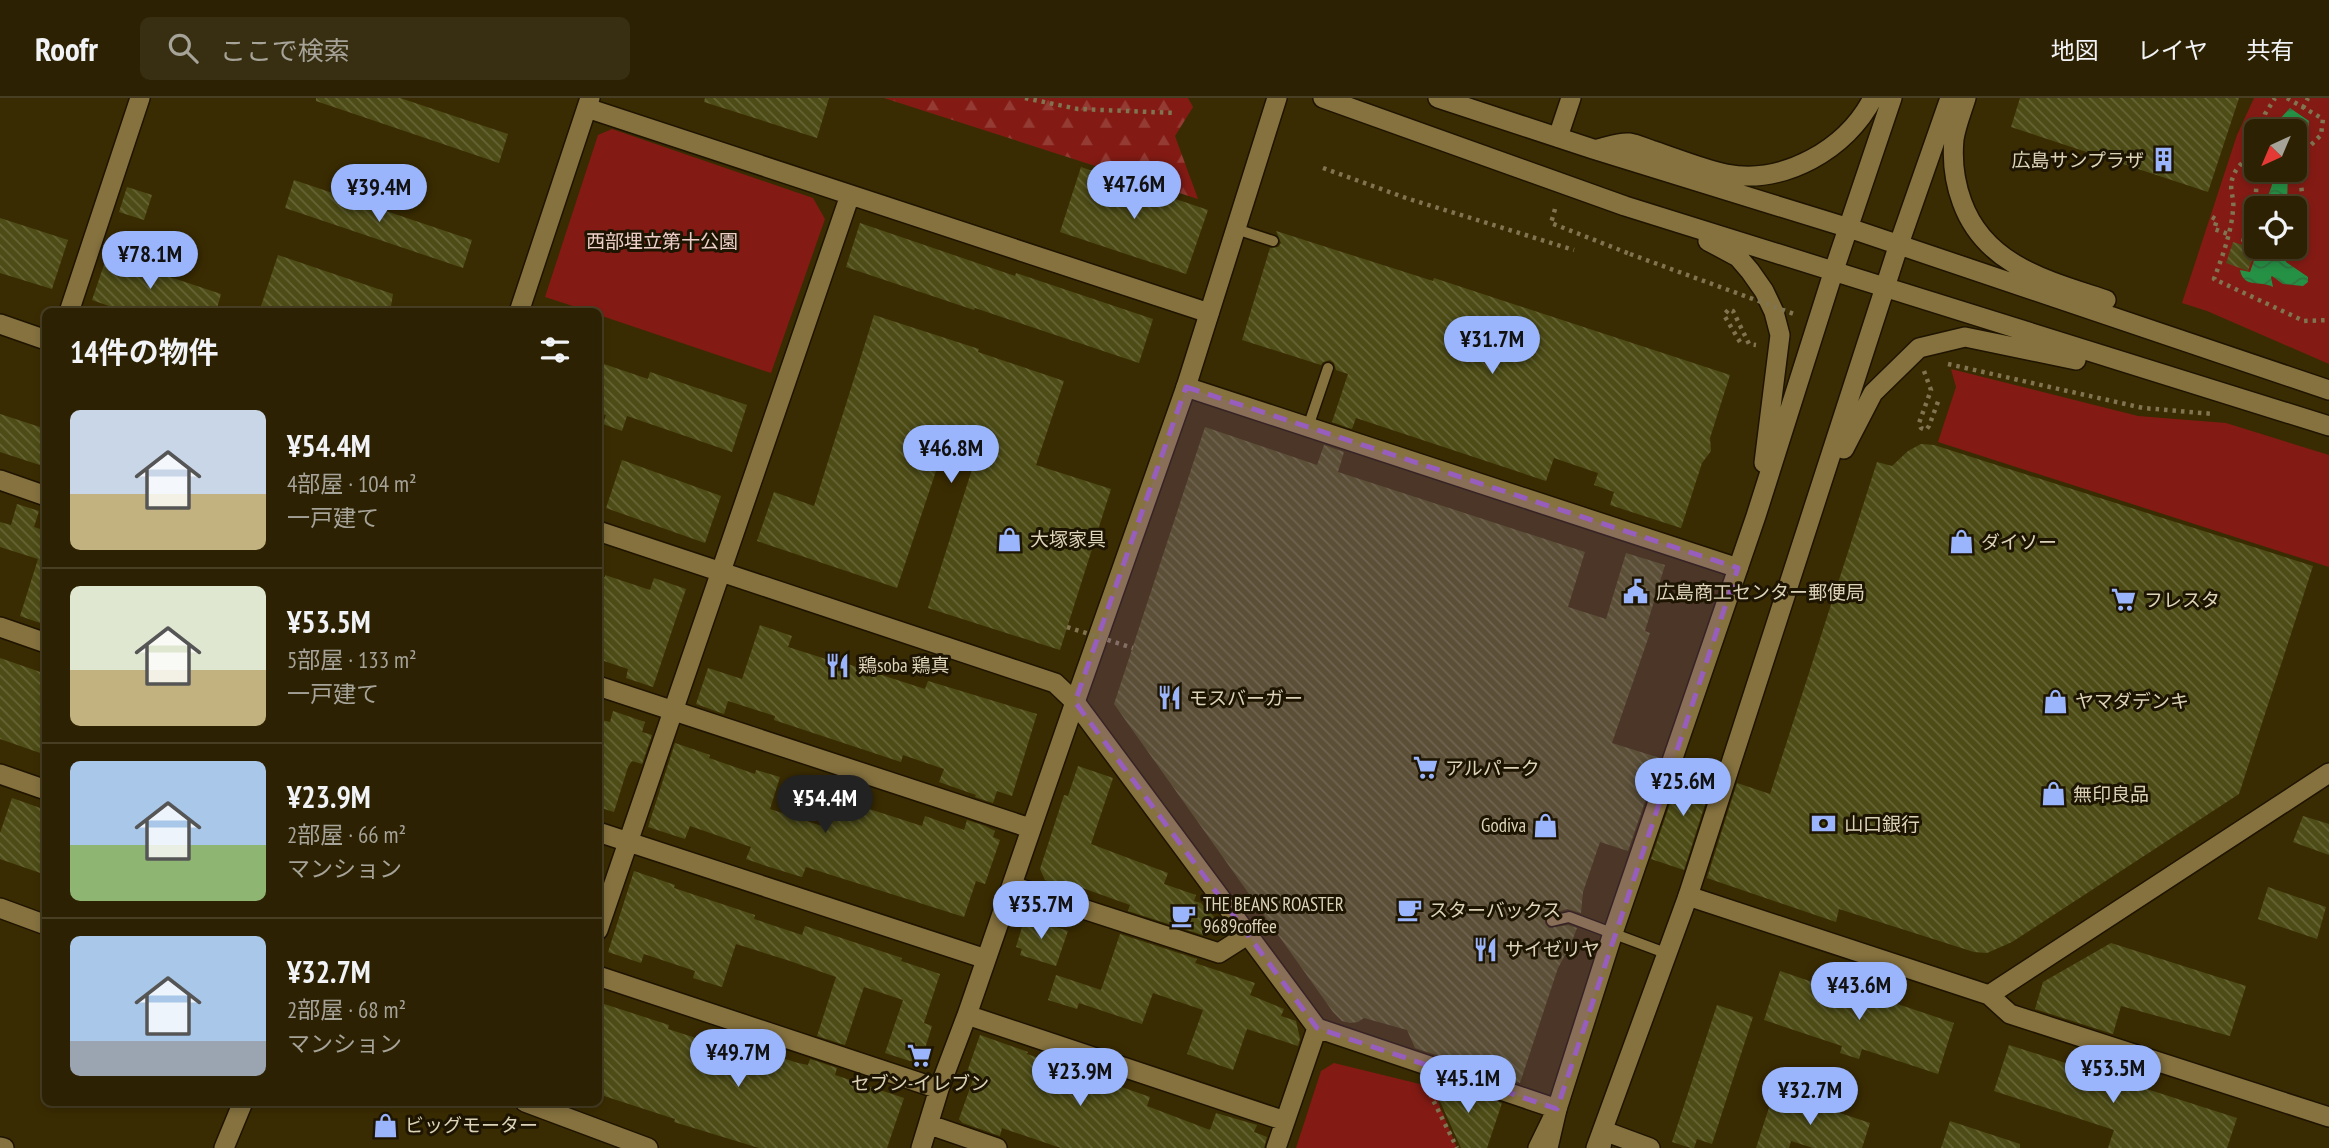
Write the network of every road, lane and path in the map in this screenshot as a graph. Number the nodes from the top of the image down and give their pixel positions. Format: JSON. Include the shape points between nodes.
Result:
{"nodes":[{"id":1,"x":140,"y":98,"type":"edge"},
{"id":2,"x":1025,"y":98,"type":"edge"},
{"id":3,"x":1277,"y":98,"type":"edge"},
{"id":4,"x":1323,"y":98,"type":"edge"},
{"id":5,"x":1438,"y":98,"type":"edge"},
{"id":6,"x":1571,"y":98,"type":"edge"},
{"id":7,"x":1873,"y":98,"type":"edge"},
{"id":8,"x":1892,"y":98,"type":"edge"},
{"id":9,"x":1950,"y":98,"type":"edge"},
{"id":10,"x":1966,"y":98,"type":"edge"},
{"id":11,"x":2275,"y":98,"type":"edge"},
{"id":12,"x":2287,"y":98,"type":"edge"},
{"id":13,"x":2308,"y":98,"type":"edge"},
{"id":14,"x":588,"y":103,"type":"edge"},
{"id":15,"x":2303,"y":108,"type":"junction"},
{"id":16,"x":1176,"y":113,"type":"dead end"},
{"id":17,"x":2264,"y":119,"type":"edge"},
{"id":18,"x":1558,"y":137,"type":"junction"},
{"id":19,"x":1593,"y":149,"type":"junction"},
{"id":20,"x":2244,"y":160,"type":"edge"},
{"id":21,"x":1323,"y":168,"type":"dead end"},
{"id":22,"x":850,"y":195,"type":"junction"},
{"id":23,"x":2301,"y":196,"type":"edge"},
{"id":24,"x":1625,"y":206,"type":"junction"},
{"id":25,"x":1555,"y":209,"type":"dead end"},
{"id":26,"x":2212,"y":217,"type":"dead end"},
{"id":27,"x":1849,"y":228,"type":"junction"},
{"id":28,"x":1236,"y":229,"type":"junction"},
{"id":29,"x":2228,"y":234,"type":"junction"},
{"id":30,"x":1273,"y":241,"type":"dead end"},
{"id":31,"x":1899,"y":244,"type":"junction"},
{"id":32,"x":1574,"y":250,"type":"dead end"},
{"id":33,"x":1834,"y":270,"type":"junction"},
{"id":34,"x":1886,"y":287,"type":"junction"},
{"id":35,"x":70,"y":308,"type":"edge"},
{"id":36,"x":520,"y":308,"type":"edge"},
{"id":37,"x":1209,"y":313,"type":"junction"},
{"id":38,"x":1794,"y":314,"type":"dead end"},
{"id":39,"x":2329,"y":320,"type":"edge"},
{"id":40,"x":0,"y":324,"type":"edge"},
{"id":41,"x":42,"y":339,"type":"edge"},
{"id":42,"x":1740,"y":342,"type":"dead end"},
{"id":43,"x":1756,"y":345,"type":"dead end"},
{"id":44,"x":2209,"y":348,"type":"junction"},
{"id":45,"x":1942,"y":362,"type":"dead end"},
{"id":46,"x":1328,"y":368,"type":"dead end"},
{"id":47,"x":1924,"y":371,"type":"dead end"},
{"id":48,"x":2177,"y":380,"type":"junction"},
{"id":49,"x":1186,"y":387,"type":"junction"},
{"id":50,"x":2329,"y":390,"type":"edge"},
{"id":51,"x":1939,"y":400,"type":"dead end"},
{"id":52,"x":2222,"y":415,"type":"dead end"},
{"id":53,"x":2329,"y":426,"type":"edge"},
{"id":54,"x":1308,"y":427,"type":"junction"},
{"id":55,"x":0,"y":480,"type":"edge"},
{"id":56,"x":42,"y":495,"type":"edge"},
{"id":57,"x":1819,"y":496,"type":"junction"},
{"id":58,"x":1756,"y":516,"type":"junction"},
{"id":59,"x":602,"y":532,"type":"edge"},
{"id":60,"x":1738,"y":568,"type":"junction"},
{"id":61,"x":722,"y":572,"type":"junction"},
{"id":62,"x":0,"y":627,"type":"edge"},
{"id":63,"x":1067,"y":627,"type":"dead end"},
{"id":64,"x":42,"y":642,"type":"edge"},
{"id":65,"x":1133,"y":648,"type":"dead end"},
{"id":66,"x":602,"y":687,"type":"edge"},
{"id":67,"x":1075,"y":702,"type":"junction"},
{"id":68,"x":672,"y":710,"type":"junction"},
{"id":69,"x":2329,"y":773,"type":"edge"},
{"id":70,"x":0,"y":774,"type":"edge"},
{"id":71,"x":42,"y":789,"type":"edge"},
{"id":72,"x":1030,"y":828,"type":"junction"},
{"id":73,"x":602,"y":833,"type":"edge"},
{"id":74,"x":628,"y":842,"type":"junction"},
{"id":75,"x":1012,"y":886,"type":"junction"},
{"id":76,"x":1688,"y":896,"type":"junction"},
{"id":77,"x":0,"y":908,"type":"edge"},
{"id":78,"x":602,"y":918,"type":"edge"},
{"id":79,"x":1552,"y":921,"type":"dead end"},
{"id":80,"x":42,"y":924,"type":"edge"},
{"id":81,"x":1613,"y":933,"type":"junction"},
{"id":82,"x":1249,"y":934,"type":"junction"},
{"id":83,"x":1668,"y":954,"type":"junction"},
{"id":84,"x":986,"y":959,"type":"junction"},
{"id":85,"x":602,"y":977,"type":"edge"},
{"id":86,"x":1989,"y":995,"type":"junction"},
{"id":87,"x":967,"y":1015,"type":"junction"},
{"id":88,"x":1317,"y":1028,"type":"junction"},
{"id":89,"x":1423,"y":1079,"type":"dead end"},
{"id":90,"x":939,"y":1089,"type":"junction"},
{"id":91,"x":241,"y":1106,"type":"edge"},
{"id":92,"x":542,"y":1106,"type":"edge"},
{"id":93,"x":1557,"y":1109,"type":"junction"},
{"id":94,"x":2329,"y":1117,"type":"edge"},
{"id":95,"x":1285,"y":1121,"type":"junction"},
{"id":96,"x":930,"y":1125,"type":"junction"},
{"id":97,"x":1600,"y":1142,"type":"edge"},
{"id":98,"x":225,"y":1148,"type":"edge"},
{"id":99,"x":648,"y":1148,"type":"edge"},
{"id":100,"x":921,"y":1148,"type":"edge"},
{"id":101,"x":997,"y":1148,"type":"edge"},
{"id":102,"x":1276,"y":1148,"type":"edge"},
{"id":103,"x":1457,"y":1148,"type":"edge"},
{"id":104,"x":1538,"y":1148,"type":"edge"},
{"id":105,"x":1548,"y":1148,"type":"edge"},
{"id":106,"x":1650,"y":1148,"type":"edge"}],
"edges":[{"from":1,"to":35,"type":"street"},
{"from":2,"to":16,"type":"path","via":[[1078,109]]},
{"from":3,"to":28,"type":"street"},
{"from":4,"to":24,"type":"street"},
{"from":5,"to":18,"type":"street"},
{"from":6,"to":18,"type":"street"},
{"from":7,"to":19,"type":"street","via":[[1859,121],[1834,145],[1799,165],[1768,174],[1726,174],[1628,143]]},
{"from":8,"to":27,"type":"street"},
{"from":9,"to":31,"type":"street"},
{"from":10,"to":44,"type":"street","via":[[1954,138],[1956,181],[1967,216],[1988,246],[2028,272],[2166,321]]},
{"from":11,"to":17,"type":"path"},
{"from":12,"to":15,"type":"path"},
{"from":13,"to":15,"type":"path"},
{"from":14,"to":22,"type":"street"},
{"from":14,"to":36,"type":"street"},
{"from":15,"to":23,"type":"path","via":[[2323,120],[2321,135],[2299,162]]},
{"from":18,"to":19,"type":"street"},
{"from":19,"to":27,"type":"street"},
{"from":20,"to":29,"type":"path","via":[[2230,186],[2234,207]]},
{"from":21,"to":32,"type":"path"},
{"from":22,"to":37,"type":"street"},
{"from":22,"to":61,"type":"street"},
{"from":24,"to":33,"type":"street"},
{"from":24,"to":58,"type":"street","via":[[1738,257],[1774,312],[1779,352]]},
{"from":25,"to":38,"type":"path","bridge":true,"via":[[1550,223]]},
{"from":26,"to":29,"type":"path","via":[[2217,219],[2214,229]]},
{"from":27,"to":31,"type":"street"},
{"from":27,"to":33,"type":"street"},
{"from":28,"to":30,"type":"lane"},
{"from":28,"to":37,"type":"street"},
{"from":29,"to":39,"type":"path","via":[[2214,279],[2304,321]]},
{"from":31,"to":34,"type":"street"},
{"from":31,"to":44,"type":"street"},
{"from":33,"to":34,"type":"street"},
{"from":33,"to":58,"type":"street"},
{"from":34,"to":48,"type":"street"},
{"from":34,"to":57,"type":"street"},
{"from":37,"to":49,"type":"street"},
{"from":40,"to":41,"type":"street"},
{"from":42,"to":43,"type":"path","via":[[1724,315],[1726,310],[1733,312],[1749,344]]},
{"from":44,"to":50,"type":"street"},
{"from":45,"to":52,"type":"path","via":[[2143,408]]},
{"from":46,"to":54,"type":"lane"},
{"from":47,"to":51,"type":"path","via":[[1931,390],[1919,422],[1922,428],[1930,426]]},
{"from":48,"to":53,"type":"street"},
{"from":48,"to":57,"type":"street","via":[[1965,337],[1919,348],[1873,393]]},
{"from":49,"to":54,"type":"street"},
{"from":49,"to":67,"type":"street"},
{"from":54,"to":60,"type":"street"},
{"from":55,"to":56,"type":"street"},
{"from":57,"to":76,"type":"street"},
{"from":58,"to":60,"type":"street"},
{"from":59,"to":61,"type":"street"},
{"from":60,"to":81,"type":"street"},
{"from":61,"to":67,"type":"street","via":[[1055,683]]},
{"from":61,"to":68,"type":"street"},
{"from":62,"to":64,"type":"street"},
{"from":63,"to":65,"type":"path","bridge":true},
{"from":66,"to":68,"type":"street"},
{"from":67,"to":72,"type":"street"},
{"from":67,"to":82,"type":"street"},
{"from":68,"to":72,"type":"street"},
{"from":68,"to":74,"type":"street"},
{"from":69,"to":86,"type":"street"},
{"from":70,"to":71,"type":"street"},
{"from":72,"to":75,"type":"street"},
{"from":73,"to":74,"type":"street"},
{"from":74,"to":78,"type":"street"},
{"from":74,"to":84,"type":"street"},
{"from":75,"to":82,"type":"street","via":[[1219,953]]},
{"from":75,"to":84,"type":"street"},
{"from":76,"to":83,"type":"street"},
{"from":76,"to":86,"type":"street"},
{"from":77,"to":80,"type":"street"},
{"from":79,"to":81,"type":"lane","via":[[1569,916]]},
{"from":81,"to":83,"type":"lane"},
{"from":81,"to":93,"type":"street"},
{"from":82,"to":88,"type":"street"},
{"from":83,"to":97,"type":"street"},
{"from":84,"to":87,"type":"street"},
{"from":85,"to":90,"type":"street"},
{"from":86,"to":94,"type":"street","via":[[2010,1014]]},
{"from":87,"to":90,"type":"street"},
{"from":87,"to":95,"type":"street"},
{"from":88,"to":93,"type":"street"},
{"from":88,"to":95,"type":"street"},
{"from":89,"to":103,"type":"path"},
{"from":90,"to":96,"type":"street"},
{"from":91,"to":98,"type":"street"},
{"from":92,"to":99,"type":"street"},
{"from":93,"to":104,"type":"street"},
{"from":93,"to":105,"type":"street"},
{"from":95,"to":102,"type":"street"},
{"from":96,"to":100,"type":"street"},
{"from":96,"to":101,"type":"street"},
{"from":97,"to":106,"type":"street"}]}
